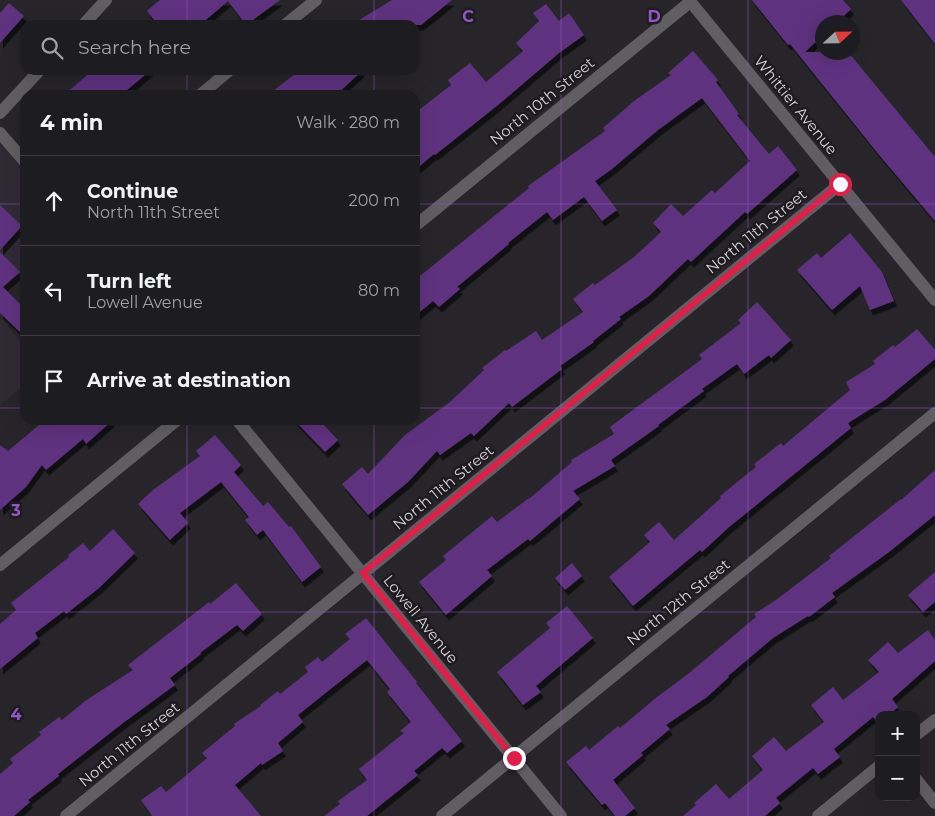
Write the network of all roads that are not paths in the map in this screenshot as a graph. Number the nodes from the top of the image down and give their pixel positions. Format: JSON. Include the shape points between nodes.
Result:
{"nodes":[{"id":1,"x":106,"y":0,"type":"edge"},
{"id":2,"x":316,"y":0,"type":"edge"},
{"id":3,"x":689,"y":1,"type":"edge"},
{"id":4,"x":88,"y":20,"type":"edge"},
{"id":5,"x":291,"y":20,"type":"edge"},
{"id":6,"x":35,"y":75,"type":"edge"},
{"id":7,"x":224,"y":75,"type":"edge"},
{"id":8,"x":21,"y":90,"type":"edge"},
{"id":9,"x":206,"y":90,"type":"edge"},
{"id":10,"x":20,"y":92,"type":"edge"},
{"id":11,"x":0,"y":113,"type":"edge"},
{"id":12,"x":0,"y":132,"type":"edge"},
{"id":13,"x":20,"y":156,"type":"edge"},
{"id":14,"x":840,"y":184,"type":"junction"},
{"id":15,"x":420,"y":222,"type":"edge"},
{"id":16,"x":935,"y":300,"type":"edge"},
{"id":17,"x":935,"y":413,"type":"edge"},
{"id":18,"x":171,"y":425,"type":"edge"},
{"id":19,"x":241,"y":425,"type":"edge"},
{"id":20,"x":0,"y":565,"type":"edge"},
{"id":21,"x":363,"y":573,"type":"junction"},
{"id":22,"x":935,"y":720,"type":"edge"},
{"id":23,"x":920,"y":732,"type":"edge"},
{"id":24,"x":514,"y":758,"type":"junction"},
{"id":25,"x":875,"y":769,"type":"edge"},
{"id":26,"x":920,"y":784,"type":"edge"},
{"id":27,"x":935,"y":803,"type":"edge"},
{"id":28,"x":66,"y":816,"type":"edge"},
{"id":29,"x":442,"y":816,"type":"edge"},
{"id":30,"x":561,"y":816,"type":"edge"},
{"id":31,"x":818,"y":816,"type":"edge"}],
"edges":[{"from":1,"to":4,"type":"street"},
{"from":2,"to":5,"type":"street"},
{"from":3,"to":14,"type":"street","name":"Whittier Avenue"},
{"from":3,"to":15,"type":"street","name":"North 10th Street"},
{"from":6,"to":8,"type":"street"},
{"from":7,"to":9,"type":"street"},
{"from":10,"to":11,"type":"street"},
{"from":12,"to":13,"type":"street"},
{"from":14,"to":16,"type":"street","name":"Whittier Avenue"},
{"from":14,"to":21,"type":"street","name":"North 11th Street"},
{"from":17,"to":24,"type":"street","name":"North 12th Street"},
{"from":18,"to":20,"type":"street"},
{"from":19,"to":21,"type":"street","name":"Lowell Avenue"},
{"from":21,"to":24,"type":"street","name":"Lowell Avenue"},
{"from":21,"to":28,"type":"street","name":"North 11th Street"},
{"from":22,"to":23,"type":"street"},
{"from":24,"to":29,"type":"street","name":"North 12th Street"},
{"from":24,"to":30,"type":"street","name":"Lowell Avenue"},
{"from":25,"to":31,"type":"street"},
{"from":26,"to":27,"type":"street"}]}
